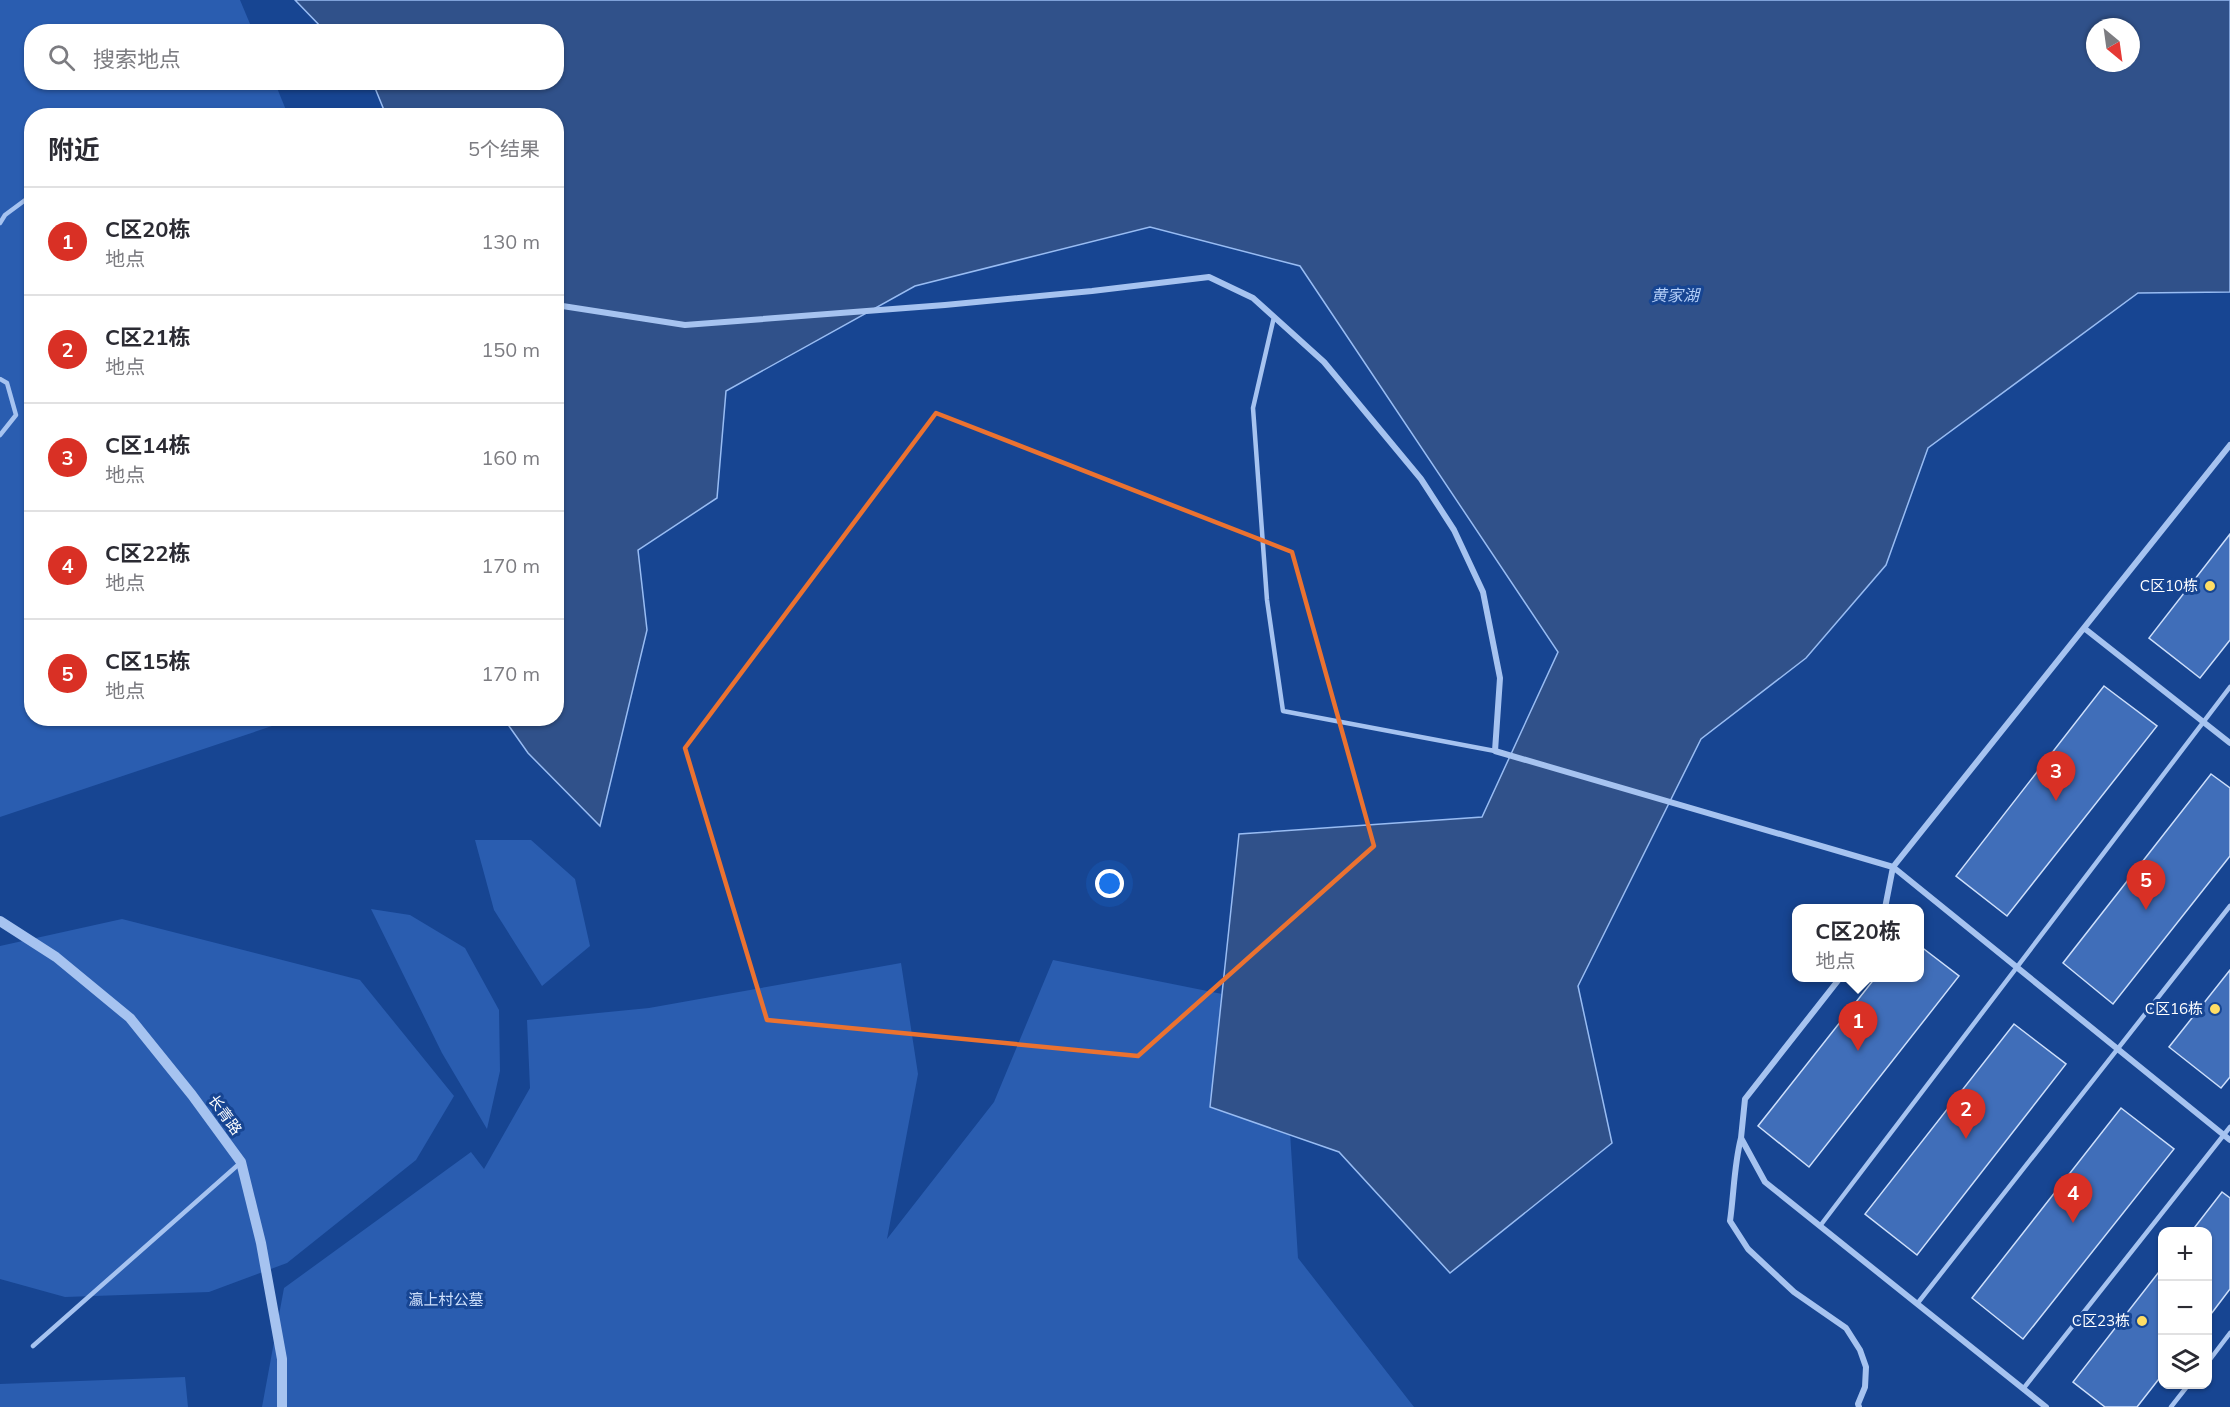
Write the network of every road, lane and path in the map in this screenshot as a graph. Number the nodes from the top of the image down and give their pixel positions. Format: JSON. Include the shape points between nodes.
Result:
{"nodes":[{"id":1,"x":24,"y":201,"type":"edge"},
{"id":2,"x":0,"y":223,"type":"edge"},
{"id":3,"x":564,"y":306,"type":"edge"},
{"id":4,"x":1274,"y":317,"type":"junction"},
{"id":5,"x":0,"y":379,"type":"edge"},
{"id":6,"x":0,"y":435,"type":"edge"},
{"id":7,"x":2230,"y":445,"type":"edge"},
{"id":8,"x":2084,"y":628,"type":"junction"},
{"id":9,"x":2230,"y":687,"type":"edge"},
{"id":10,"x":2203,"y":722,"type":"junction"},
{"id":11,"x":2230,"y":743,"type":"edge"},
{"id":12,"x":1495,"y":751,"type":"junction"},
{"id":13,"x":1893,"y":867,"type":"junction"},
{"id":14,"x":1886,"y":904,"type":"edge"},
{"id":15,"x":2230,"y":906,"type":"edge"},
{"id":16,"x":0,"y":921,"type":"edge"},
{"id":17,"x":2017,"y":967,"type":"junction"},
{"id":18,"x":1837,"y":982,"type":"edge"},
{"id":19,"x":2118,"y":1048,"type":"junction"},
{"id":20,"x":2230,"y":1127,"type":"edge"},
{"id":21,"x":2224,"y":1135,"type":"junction"},
{"id":22,"x":1741,"y":1138,"type":"junction"},
{"id":23,"x":2230,"y":1140,"type":"edge"},
{"id":24,"x":241,"y":1162,"type":"junction"},
{"id":25,"x":1820,"y":1226,"type":"junction"},
{"id":26,"x":1917,"y":1304,"type":"junction"},
{"id":27,"x":2230,"y":1334,"type":"edge"},
{"id":28,"x":33,"y":1346,"type":"dead end"},
{"id":29,"x":2212,"y":1357,"type":"edge"},
{"id":30,"x":2023,"y":1389,"type":"junction"},
{"id":31,"x":2185,"y":1389,"type":"edge"},
{"id":32,"x":282,"y":1407,"type":"edge"},
{"id":33,"x":1858,"y":1407,"type":"edge"},
{"id":34,"x":2046,"y":1407,"type":"edge"},
{"id":35,"x":2171,"y":1407,"type":"edge"}],
"edges":[{"from":1,"to":2,"type":"lane"},
{"from":3,"to":4,"type":"street","via":[[685,325],[945,305],[1209,277],[1253,298]]},
{"from":4,"to":12,"type":"street","via":[[1324,362],[1421,479],[1454,530],[1483,592],[1500,678]]},
{"from":4,"to":12,"type":"lane","via":[[1253,408],[1267,600],[1283,711]]},
{"from":5,"to":6,"type":"lane","via":[[7,383],[15,415]]},
{"from":7,"to":8,"type":"street"},
{"from":8,"to":10,"type":"street"},
{"from":8,"to":13,"type":"street"},
{"from":9,"to":10,"type":"lane"},
{"from":10,"to":11,"type":"street"},
{"from":10,"to":17,"type":"lane"},
{"from":12,"to":13,"type":"street"},
{"from":13,"to":14,"type":"street"},
{"from":13,"to":17,"type":"street"},
{"from":15,"to":19,"type":"lane"},
{"from":16,"to":24,"type":"street","name":"长青路","via":[[56,957],[130,1018]]},
{"from":17,"to":19,"type":"street"},
{"from":17,"to":25,"type":"lane"},
{"from":18,"to":22,"type":"street","via":[[1745,1099]]},
{"from":19,"to":21,"type":"street"},
{"from":19,"to":26,"type":"lane"},
{"from":20,"to":21,"type":"lane"},
{"from":21,"to":23,"type":"street"},
{"from":21,"to":30,"type":"lane"},
{"from":22,"to":25,"type":"street","via":[[1765,1182]]},
{"from":22,"to":33,"type":"street","via":[[1730,1221],[1748,1249],[1794,1292],[1846,1328],[1866,1367]]},
{"from":24,"to":28,"type":"lane"},
{"from":24,"to":32,"type":"street","name":"长青路","via":[[261,1243],[282,1359]]},
{"from":25,"to":26,"type":"street"},
{"from":26,"to":30,"type":"street"},
{"from":27,"to":29,"type":"lane"},
{"from":30,"to":34,"type":"street"},
{"from":31,"to":35,"type":"lane"}]}
